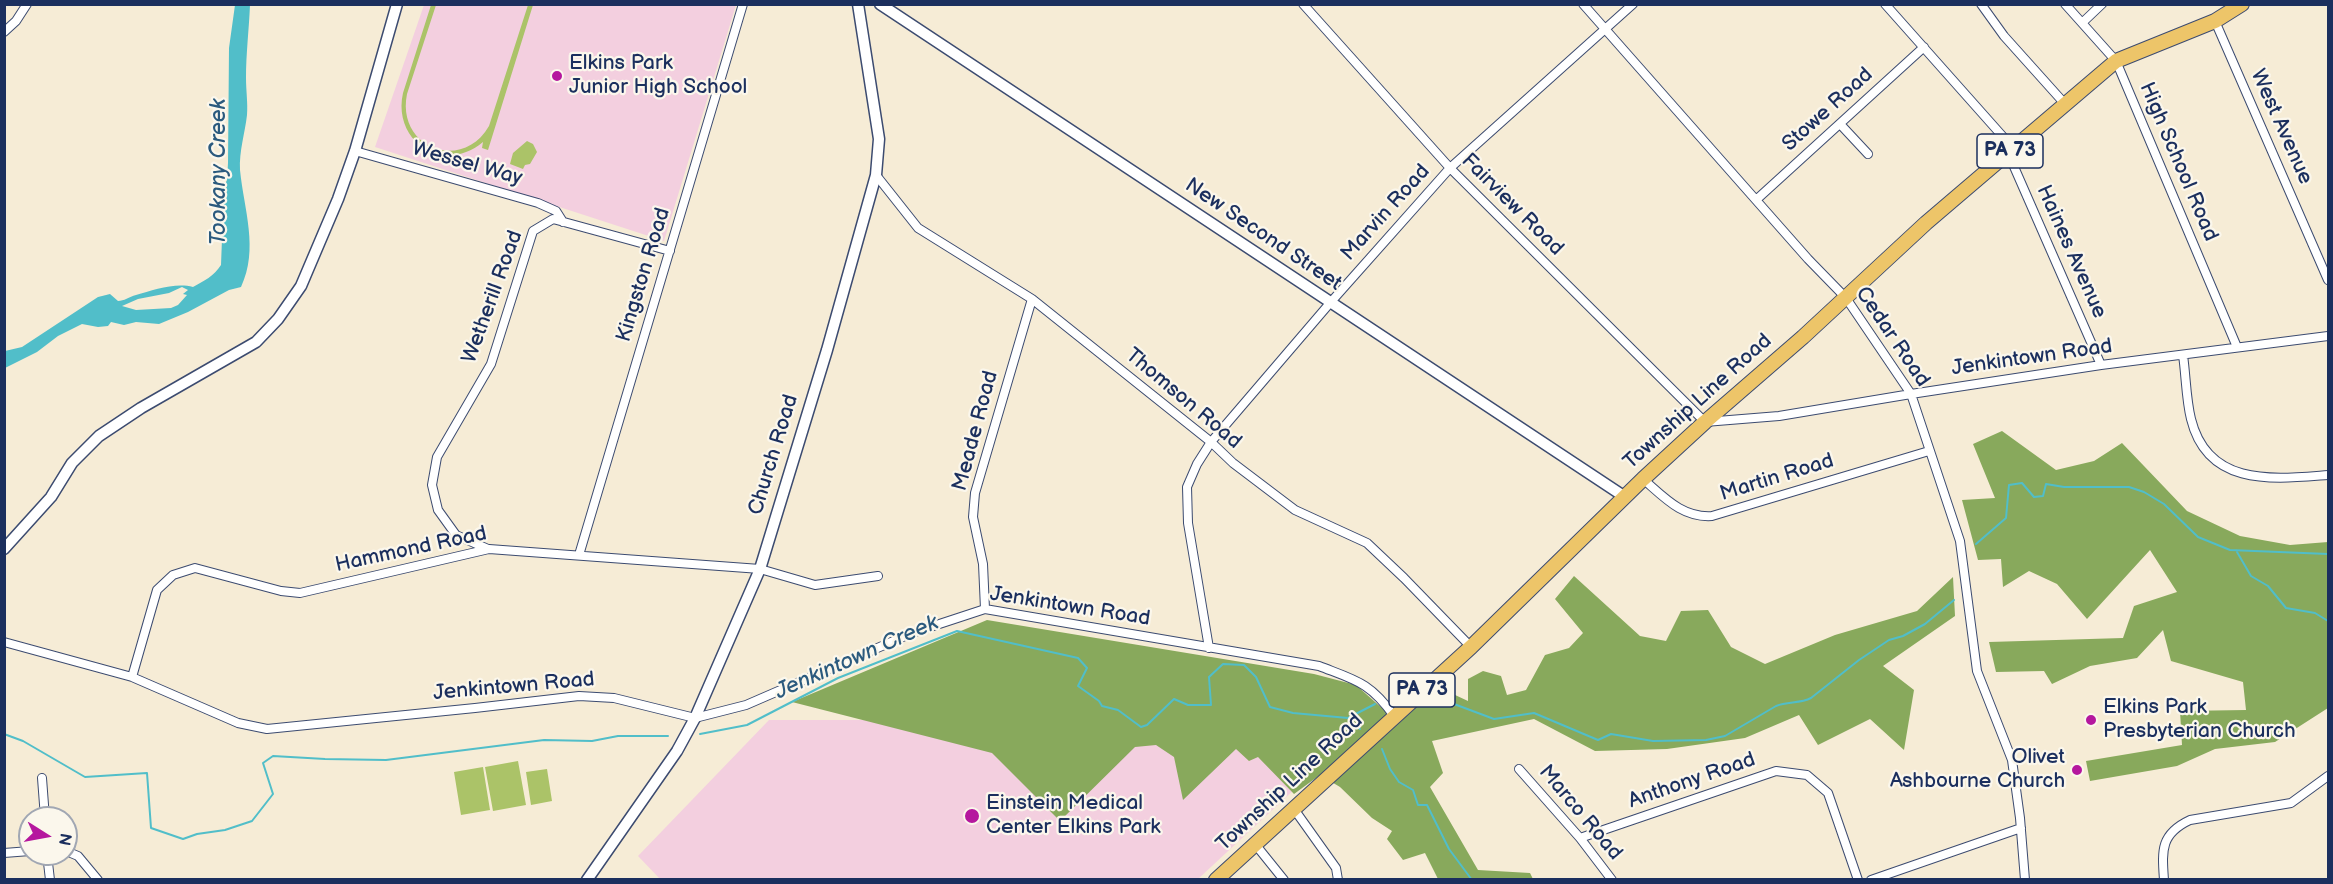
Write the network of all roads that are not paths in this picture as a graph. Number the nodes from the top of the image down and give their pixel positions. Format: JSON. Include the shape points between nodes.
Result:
{"nodes":[{"id":1,"x":27,"y":4,"type":"edge"},
{"id":2,"x":397,"y":4,"type":"edge"},
{"id":3,"x":743,"y":4,"type":"edge"},
{"id":4,"x":858,"y":4,"type":"edge"},
{"id":5,"x":880,"y":4,"type":"edge"},
{"id":6,"x":1303,"y":4,"type":"edge"},
{"id":7,"x":1583,"y":4,"type":"edge"},
{"id":8,"x":1634,"y":4,"type":"edge"},
{"id":9,"x":1885,"y":4,"type":"edge"},
{"id":10,"x":1981,"y":4,"type":"edge"},
{"id":11,"x":2065,"y":4,"type":"edge"},
{"id":12,"x":2102,"y":4,"type":"edge"},
{"id":13,"x":2242,"y":4,"type":"edge"},
{"id":14,"x":2215,"y":21,"type":"junction"},
{"id":15,"x":2082,"y":23,"type":"junction"},
{"id":16,"x":1606,"y":30,"type":"junction"},
{"id":17,"x":4,"y":32,"type":"edge"},
{"id":18,"x":1923,"y":47,"type":"junction"},
{"id":19,"x":2116,"y":61,"type":"junction"},
{"id":20,"x":2065,"y":104,"type":"junction"},
{"id":21,"x":1840,"y":124,"type":"junction"},
{"id":22,"x":355,"y":151,"type":"junction"},
{"id":23,"x":2010,"y":151,"type":"junction"},
{"id":24,"x":1868,"y":154,"type":"dead end"},
{"id":25,"x":1450,"y":168,"type":"junction"},
{"id":26,"x":876,"y":175,"type":"junction"},
{"id":27,"x":1756,"y":200,"type":"junction"},
{"id":28,"x":563,"y":222,"type":"junction"},
{"id":29,"x":670,"y":251,"type":"junction"},
{"id":30,"x":2328,"y":280,"type":"edge"},
{"id":31,"x":1846,"y":298,"type":"junction"},
{"id":32,"x":1032,"y":299,"type":"junction"},
{"id":33,"x":1330,"y":303,"type":"junction"},
{"id":34,"x":2328,"y":336,"type":"edge"},
{"id":35,"x":2237,"y":347,"type":"junction"},
{"id":36,"x":2183,"y":355,"type":"junction"},
{"id":37,"x":2101,"y":365,"type":"junction"},
{"id":38,"x":1911,"y":394,"type":"junction"},
{"id":39,"x":1705,"y":422,"type":"junction"},
{"id":40,"x":1211,"y":442,"type":"junction"},
{"id":41,"x":1929,"y":451,"type":"junction"},
{"id":42,"x":2328,"y":475,"type":"edge"},
{"id":43,"x":1643,"y":479,"type":"junction"},
{"id":44,"x":1625,"y":497,"type":"junction"},
{"id":45,"x":4,"y":549,"type":"edge"},
{"id":46,"x":489,"y":549,"type":"junction"},
{"id":47,"x":579,"y":555,"type":"junction"},
{"id":48,"x":760,"y":569,"type":"junction"},
{"id":49,"x":878,"y":576,"type":"dead end"},
{"id":50,"x":985,"y":609,"type":"junction"},
{"id":51,"x":4,"y":642,"type":"edge"},
{"id":52,"x":1471,"y":646,"type":"junction"},
{"id":53,"x":1209,"y":648,"type":"junction"},
{"id":54,"x":132,"y":677,"type":"junction"},
{"id":55,"x":1394,"y":716,"type":"junction"},
{"id":56,"x":695,"y":718,"type":"junction"},
{"id":57,"x":1519,"y":769,"type":"dead end"},
{"id":58,"x":2328,"y":776,"type":"edge"},
{"id":59,"x":42,"y":778,"type":"dead end"},
{"id":60,"x":44,"y":806,"type":"edge"},
{"id":61,"x":1294,"y":809,"type":"junction"},
{"id":62,"x":2021,"y":828,"type":"junction"},
{"id":63,"x":1580,"y":838,"type":"junction"},
{"id":64,"x":1255,"y":844,"type":"junction"},
{"id":65,"x":78,"y":856,"type":"edge"},
{"id":66,"x":98,"y":879,"type":"edge"},
{"id":67,"x":587,"y":879,"type":"edge"},
{"id":68,"x":1216,"y":879,"type":"edge"},
{"id":69,"x":1284,"y":879,"type":"edge"},
{"id":70,"x":1338,"y":879,"type":"edge"},
{"id":71,"x":1612,"y":879,"type":"edge"},
{"id":72,"x":1858,"y":879,"type":"edge"},
{"id":73,"x":1871,"y":879,"type":"edge"},
{"id":74,"x":2025,"y":879,"type":"edge"},
{"id":75,"x":2164,"y":879,"type":"edge"}],
"edges":[{"from":1,"to":17,"type":"street"},
{"from":2,"to":22,"type":"street"},
{"from":3,"to":29,"type":"street","name":"Kingston Road"},
{"from":4,"to":26,"type":"street","name":"Church Road","via":[[879,139]]},
{"from":5,"to":33,"type":"street","name":"New Second Street"},
{"from":6,"to":25,"type":"street","name":"Fairview Road"},
{"from":7,"to":16,"type":"street","name":"Cedar Road"},
{"from":8,"to":16,"type":"street","name":"Marvin Road"},
{"from":9,"to":18,"type":"street","name":"Haines Avenue"},
{"from":10,"to":20,"type":"street"},
{"from":11,"to":15,"type":"street","name":"High School Road"},
{"from":12,"to":15,"type":"street"},
{"from":13,"to":14,"type":"main road","name":"Township Line Road","number":"PA 73"},
{"from":14,"to":19,"type":"main road","name":"Township Line Road","number":"PA 73"},
{"from":14,"to":30,"type":"street","name":"West Avenue"},
{"from":15,"to":19,"type":"street","name":"High School Road"},
{"from":16,"to":25,"type":"street","name":"Marvin Road"},
{"from":16,"to":27,"type":"street","name":"Cedar Road"},
{"from":18,"to":21,"type":"street","name":"Stowe Road"},
{"from":18,"to":23,"type":"street","name":"Haines Avenue"},
{"from":19,"to":20,"type":"main road","name":"Township Line Road","number":"PA 73"},
{"from":19,"to":35,"type":"street","name":"High School Road"},
{"from":20,"to":23,"type":"main road","name":"Township Line Road","number":"PA 73"},
{"from":21,"to":24,"type":"street"},
{"from":21,"to":27,"type":"street","name":"Stowe Road"},
{"from":22,"to":28,"type":"street","name":"Wessel Way","via":[[538,203],[556,211]]},
{"from":22,"to":45,"type":"street","via":[[301,286],[278,319],[256,342],[99,436],[72,463],[51,497]]},
{"from":23,"to":31,"type":"main road","name":"Township Line Road","number":"PA 73"},
{"from":23,"to":37,"type":"street","name":"Haines Avenue"},
{"from":25,"to":33,"type":"street","name":"Marvin Road"},
{"from":25,"to":39,"type":"street","name":"Fairview Road"},
{"from":26,"to":32,"type":"street","name":"Thomson Road","via":[[918,228]]},
{"from":26,"to":48,"type":"street","name":"Church Road"},
{"from":27,"to":31,"type":"street","name":"Cedar Road"},
{"from":28,"to":29,"type":"street","name":"Wetherill Road"},
{"from":28,"to":46,"type":"street","name":"Wetherill Road","via":[[553,219],[533,231],[490,364],[437,457],[432,485],[438,510],[456,535]]},
{"from":29,"to":47,"type":"street","name":"Kingston Road"},
{"from":31,"to":38,"type":"street","name":"Cedar Road"},
{"from":31,"to":39,"type":"main road","name":"Township Line Road","number":"PA 73"},
{"from":32,"to":40,"type":"street","name":"Thomson Road"},
{"from":32,"to":50,"type":"street","name":"Meade Road","via":[[975,493],[974,517],[983,564]]},
{"from":33,"to":40,"type":"street","name":"Marvin Road"},
{"from":33,"to":44,"type":"street","name":"New Second Street"},
{"from":34,"to":35,"type":"street","name":"Jenkintown Road"},
{"from":35,"to":36,"type":"street","name":"Jenkintown Road"},
{"from":36,"to":37,"type":"street","name":"Jenkintown Road"},
{"from":36,"to":42,"type":"street","via":[[2191,420],[2204,447],[2216,460],[2255,478]]},
{"from":37,"to":38,"type":"street","name":"Jenkintown Road"},
{"from":38,"to":39,"type":"street","name":"Jenkintown Road","via":[[1779,416]]},
{"from":38,"to":41,"type":"street","name":"Cedar Road"},
{"from":39,"to":43,"type":"main road","name":"Township Line Road","number":"PA 73"},
{"from":40,"to":52,"type":"street","name":"Thomson Road","via":[[1233,464],[1295,510],[1367,543]]},
{"from":40,"to":53,"type":"street","name":"Marvin Road","via":[[1187,487],[1188,523]]},
{"from":41,"to":43,"type":"street","name":"Martin Road","via":[[1712,516],[1682,511]]},
{"from":41,"to":62,"type":"street","name":"Cedar Road","via":[[1960,541],[1977,671],[2012,760]]},
{"from":43,"to":44,"type":"main road","name":"Township Line Road","number":"PA 73"},
{"from":44,"to":52,"type":"main road","name":"Township Line Road","number":"PA 73"},
{"from":46,"to":47,"type":"street","name":"Hammond Road"},
{"from":46,"to":54,"type":"street","name":"Hammond Road","via":[[300,592],[281,591],[195,568],[173,575],[157,590]]},
{"from":47,"to":48,"type":"street","name":"Hammond Road"},
{"from":48,"to":49,"type":"street","name":"Hammond Road","via":[[815,585]]},
{"from":48,"to":56,"type":"street","name":"Church Road"},
{"from":50,"to":53,"type":"street","name":"Jenkintown Road"},
{"from":50,"to":56,"type":"street","name":"Jenkintown Road","via":[[912,633],[746,705]]},
{"from":51,"to":54,"type":"street","name":"Jenkintown Road"},
{"from":52,"to":55,"type":"main road","name":"Township Line Road","number":"PA 73"},
{"from":53,"to":55,"type":"street","name":"Jenkintown Road","via":[[1319,666],[1363,683],[1381,697]]},
{"from":54,"to":56,"type":"street","name":"Jenkintown Road","via":[[238,723],[267,729],[579,696],[614,698]]},
{"from":55,"to":61,"type":"main road","name":"Township Line Road","number":"PA 73"},
{"from":56,"to":67,"type":"street","name":"Church Road","via":[[677,751]]},
{"from":57,"to":63,"type":"street","name":"Marco Road"},
{"from":58,"to":75,"type":"street","via":[[2291,803],[2180,825],[2169,835],[2162,851]]},
{"from":59,"to":60,"type":"street"},
{"from":61,"to":64,"type":"main road","name":"Township Line Road","number":"PA 73"},
{"from":61,"to":70,"type":"street","via":[[1336,868]]},
{"from":62,"to":73,"type":"street"},
{"from":62,"to":74,"type":"street","name":"Cedar Road"},
{"from":63,"to":71,"type":"street","name":"Marco Road"},
{"from":63,"to":72,"type":"street","name":"Anthony Road","via":[[1776,771],[1807,775],[1828,793]]},
{"from":64,"to":68,"type":"main road","name":"Township Line Road","number":"PA 73"},
{"from":64,"to":69,"type":"street"},
{"from":65,"to":66,"type":"street"}]}
